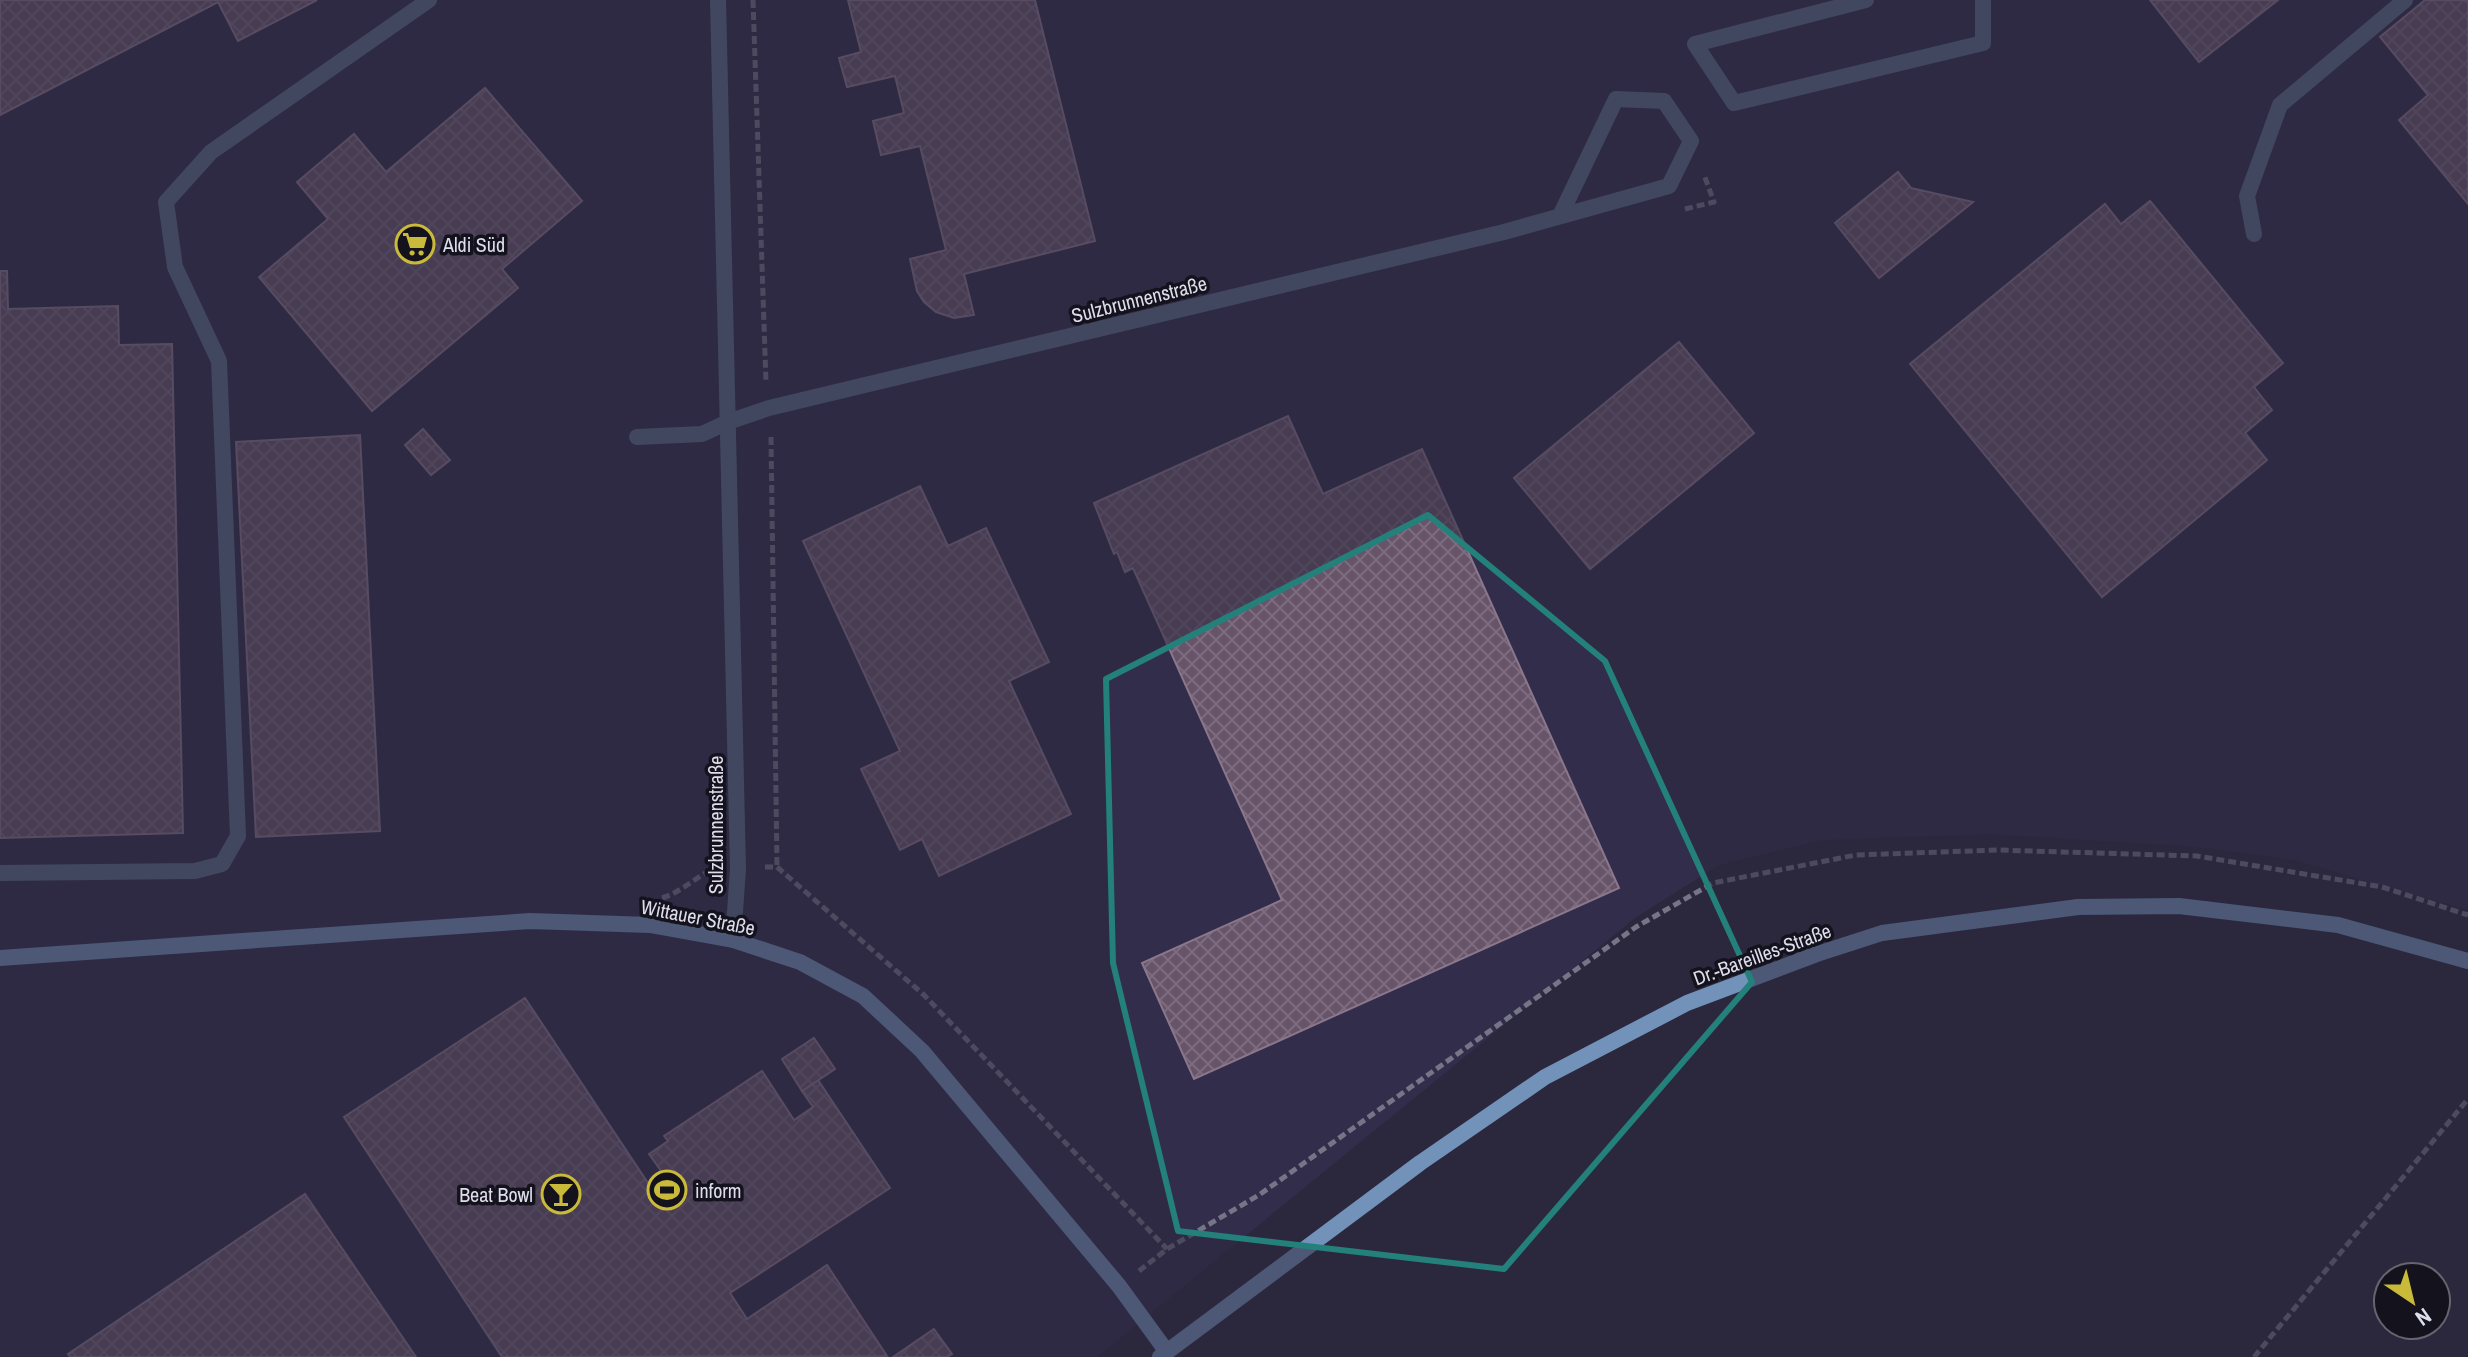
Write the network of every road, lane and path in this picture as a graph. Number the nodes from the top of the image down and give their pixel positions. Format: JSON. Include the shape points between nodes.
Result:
{"nodes":[{"id":1,"x":429,"y":0,"type":"edge"},
{"id":2,"x":718,"y":0,"type":"edge"},
{"id":3,"x":1866,"y":0,"type":"edge"},
{"id":4,"x":1983,"y":0,"type":"edge"},
{"id":5,"x":2405,"y":0,"type":"edge"},
{"id":6,"x":1560,"y":216,"type":"junction"},
{"id":7,"x":2254,"y":234,"type":"dead end"},
{"id":8,"x":728,"y":422,"type":"junction"},
{"id":9,"x":637,"y":437,"type":"dead end"},
{"id":10,"x":738,"y":869,"type":"junction"},
{"id":11,"x":0,"y":873,"type":"edge"},
{"id":12,"x":656,"y":900,"type":"dead end"},
{"id":13,"x":733,"y":940,"type":"junction"},
{"id":14,"x":0,"y":958,"type":"edge"},
{"id":15,"x":2468,"y":961,"type":"edge"},
{"id":16,"x":2468,"y":1099,"type":"edge"},
{"id":17,"x":1167,"y":1249,"type":"dead end"},
{"id":18,"x":1164,"y":1354,"type":"edge"},
{"id":19,"x":2254,"y":1357,"type":"edge"}],
"edges":[{"from":1,"to":11,"type":"street","via":[[211,152],[166,202],[175,267],[219,361],[238,836],[222,864],[195,871]]},
{"from":2,"to":8,"type":"street","name":"Sulzbrunnenstraße"},
{"from":3,"to":4,"type":"street","via":[[1695,44],[1734,103],[1983,43]]},
{"from":5,"to":7,"type":"street","via":[[2280,105],[2247,196]]},
{"from":6,"to":6,"type":"street","name":"Sulzbrunnenstraße","via":[[1669,186],[1691,141],[1664,101],[1616,99]]},
{"from":6,"to":8,"type":"street","name":"Sulzbrunnenstraße"},
{"from":8,"to":9,"type":"street","via":[[702,434]]},
{"from":8,"to":10,"type":"street","name":"Sulzbrunnenstraße"},
{"from":10,"to":12,"type":"path","via":[[716,868],[677,894]]},
{"from":10,"to":13,"type":"street","name":"Sulzbrunnenstraße"},
{"from":10,"to":17,"type":"path","via":[[777,867],[846,925],[924,995]]},
{"from":13,"to":14,"type":"main road","name":"Wittauer Straße","via":[[650,925],[530,921]]},
{"from":13,"to":18,"type":"main road","name":"Wittauer Straße","via":[[800,962],[863,996],[922,1051],[1119,1286]]},
{"from":15,"to":18,"type":"main road","name":"Dr.-Bareilles-Straße","via":[[2338,925],[2179,906],[2078,907],[1882,933],[1687,1003],[1545,1077]]},
{"from":16,"to":19,"type":"path"}]}
